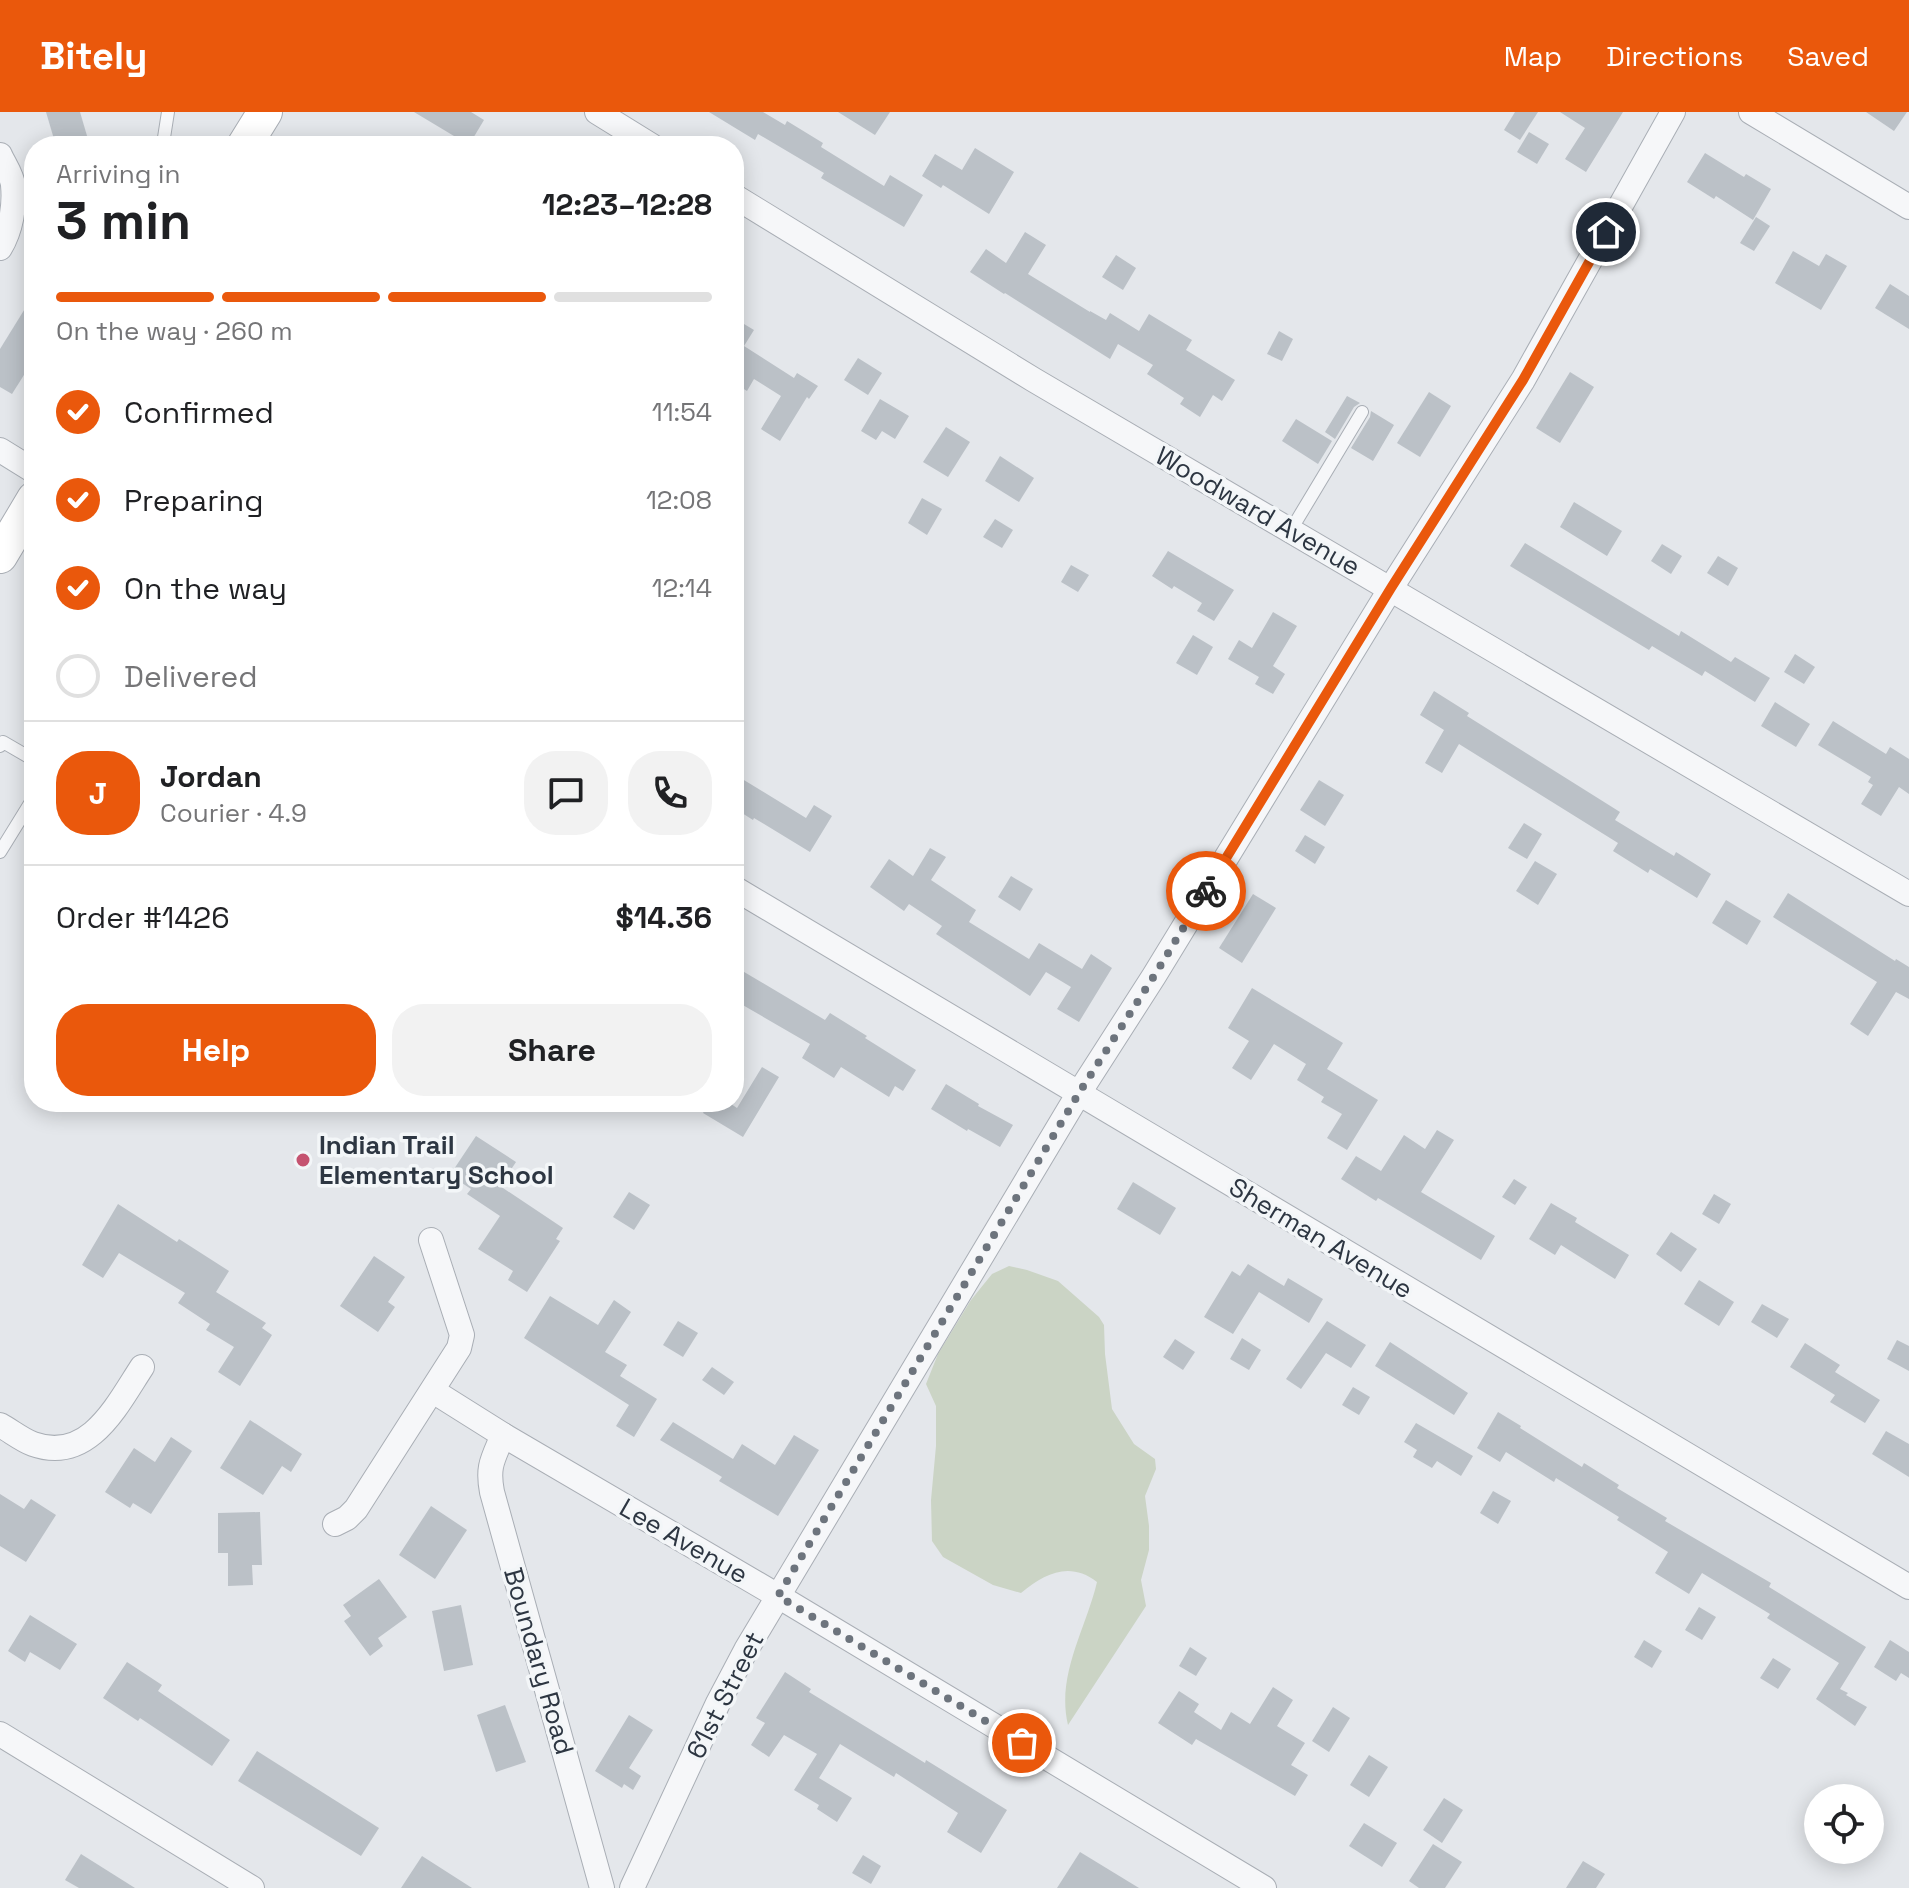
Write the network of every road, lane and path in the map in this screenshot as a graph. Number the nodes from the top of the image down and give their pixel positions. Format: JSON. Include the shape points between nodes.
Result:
{"nodes":[{"id":1,"x":168,"y":112,"type":"edge"},
{"id":2,"x":265,"y":112,"type":"edge"},
{"id":3,"x":597,"y":112,"type":"edge"},
{"id":4,"x":1673,"y":112,"type":"edge"},
{"id":5,"x":1751,"y":112,"type":"edge"},
{"id":6,"x":164,"y":136,"type":"edge"},
{"id":7,"x":250,"y":136,"type":"edge"},
{"id":8,"x":628,"y":136,"type":"edge"},
{"id":9,"x":0,"y":155,"type":"edge"},
{"id":10,"x":744,"y":202,"type":"edge"},
{"id":11,"x":1909,"y":207,"type":"edge"},
{"id":12,"x":0,"y":248,"type":"edge"},
{"id":13,"x":1362,"y":412,"type":"dead end"},
{"id":14,"x":0,"y":450,"type":"edge"},
{"id":15,"x":24,"y":465,"type":"edge"},
{"id":16,"x":24,"y":516,"type":"edge"},
{"id":17,"x":1291,"y":530,"type":"junction"},
{"id":18,"x":0,"y":556,"type":"edge"},
{"id":19,"x":1391,"y":588,"type":"junction"},
{"id":20,"x":0,"y":746,"type":"edge"},
{"id":21,"x":24,"y":754,"type":"edge"},
{"id":22,"x":24,"y":813,"type":"edge"},
{"id":23,"x":0,"y":852,"type":"edge"},
{"id":24,"x":744,"y":894,"type":"edge"},
{"id":25,"x":1909,"y":894,"type":"edge"},
{"id":26,"x":1079,"y":1093,"type":"junction"},
{"id":27,"x":431,"y":1240,"type":"dead end"},
{"id":28,"x":142,"y":1367,"type":"dead end"},
{"id":29,"x":433,"y":1391,"type":"junction"},
{"id":30,"x":0,"y":1425,"type":"edge"},
{"id":31,"x":503,"y":1435,"type":"junction"},
{"id":32,"x":335,"y":1524,"type":"dead end"},
{"id":33,"x":1909,"y":1587,"type":"edge"},
{"id":34,"x":778,"y":1596,"type":"junction"},
{"id":35,"x":0,"y":1734,"type":"edge"},
{"id":36,"x":252,"y":1888,"type":"edge"},
{"id":37,"x":602,"y":1888,"type":"edge"},
{"id":38,"x":632,"y":1888,"type":"edge"},
{"id":39,"x":1264,"y":1888,"type":"edge"}],
"edges":[{"from":1,"to":6,"type":"lane"},
{"from":2,"to":7,"type":"main road"},
{"from":3,"to":8,"type":"street"},
{"from":4,"to":19,"type":"street","name":"61st Street","via":[[1523,380]]},
{"from":5,"to":11,"type":"street"},
{"from":9,"to":12,"type":"street","via":[[13,182],[11,221]]},
{"from":10,"to":17,"type":"street","name":"Woodward Avenue"},
{"from":13,"to":17,"type":"lane"},
{"from":14,"to":15,"type":"street"},
{"from":16,"to":18,"type":"main road"},
{"from":17,"to":19,"type":"street","name":"Woodward Avenue"},
{"from":19,"to":25,"type":"street","name":"Woodward Avenue"},
{"from":19,"to":26,"type":"street","name":"61st Street"},
{"from":20,"to":21,"type":"lane","via":[[3,742]]},
{"from":22,"to":23,"type":"lane"},
{"from":24,"to":26,"type":"street","name":"Sherman Avenue"},
{"from":26,"to":33,"type":"street","name":"Sherman Avenue"},
{"from":26,"to":34,"type":"street","name":"61st Street"},
{"from":27,"to":29,"type":"street","via":[[462,1335]]},
{"from":28,"to":30,"type":"street","via":[[96,1433],[75,1444],[33,1444]]},
{"from":29,"to":31,"type":"street","name":"Lee Avenue"},
{"from":29,"to":32,"type":"street","via":[[356,1509]]},
{"from":31,"to":34,"type":"street","name":"Lee Avenue"},
{"from":31,"to":37,"type":"street","name":"Boundary Road","via":[[491,1463],[492,1492]]},
{"from":34,"to":38,"type":"street","name":"61st Street","via":[[718,1703]]},
{"from":34,"to":39,"type":"street","name":"Lee Avenue"},
{"from":35,"to":36,"type":"street"}]}
